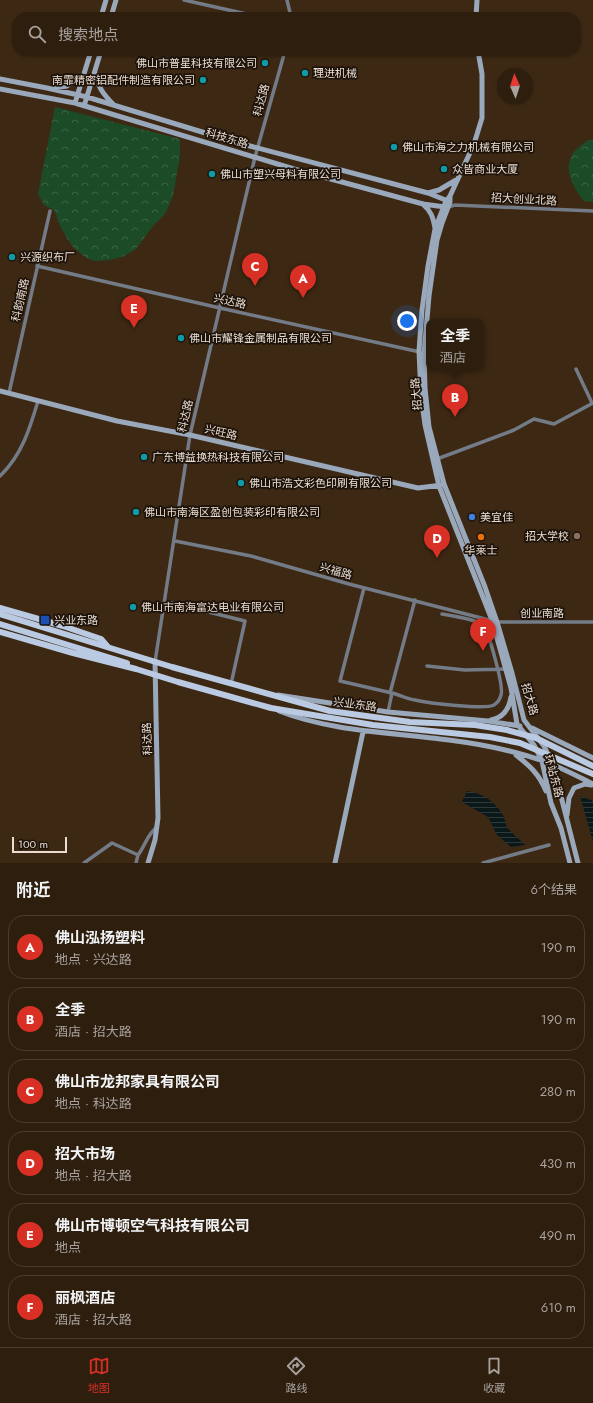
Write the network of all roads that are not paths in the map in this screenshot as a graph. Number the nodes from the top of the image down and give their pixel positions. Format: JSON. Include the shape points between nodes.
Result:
{"nodes":[{"id":1,"x":106,"y":0,"type":"edge"},
{"id":2,"x":116,"y":0,"type":"edge"},
{"id":3,"x":184,"y":0,"type":"edge"},
{"id":4,"x":287,"y":0,"type":"edge"},
{"id":5,"x":477,"y":0,"type":"edge"},
{"id":6,"x":102,"y":12,"type":"edge"},
{"id":7,"x":112,"y":12,"type":"edge"},
{"id":8,"x":238,"y":12,"type":"edge"},
{"id":9,"x":289,"y":12,"type":"edge"},
{"id":10,"x":476,"y":12,"type":"edge"},
{"id":11,"x":89,"y":56,"type":"edge"},
{"id":12,"x":100,"y":56,"type":"edge"},
{"id":13,"x":283,"y":56,"type":"edge"},
{"id":14,"x":479,"y":56,"type":"edge"},
{"id":15,"x":95,"y":71,"type":"junction"},
{"id":16,"x":84,"y":74,"type":"junction"},
{"id":17,"x":0,"y":79,"type":"edge"},
{"id":18,"x":47,"y":88,"type":"junction"},
{"id":19,"x":0,"y":89,"type":"edge"},
{"id":20,"x":77,"y":95,"type":"junction"},
{"id":21,"x":87,"y":97,"type":"junction"},
{"id":22,"x":75,"y":103,"type":"junction"},
{"id":23,"x":113,"y":104,"type":"junction"},
{"id":24,"x":84,"y":106,"type":"junction"},
{"id":25,"x":258,"y":149,"type":"junction"},
{"id":26,"x":255,"y":157,"type":"junction"},
{"id":27,"x":457,"y":179,"type":"junction"},
{"id":28,"x":428,"y":193,"type":"junction"},
{"id":29,"x":449,"y":203,"type":"junction"},
{"id":30,"x":423,"y":204,"type":"junction"},
{"id":31,"x":50,"y":211,"type":"dead end"},
{"id":32,"x":593,"y":211,"type":"edge"},
{"id":33,"x":435,"y":229,"type":"junction"},
{"id":34,"x":37,"y":266,"type":"junction"},
{"id":35,"x":220,"y":308,"type":"junction"},
{"id":36,"x":421,"y":352,"type":"junction"},
{"id":37,"x":576,"y":369,"type":"dead end"},
{"id":38,"x":0,"y":391,"type":"edge"},
{"id":39,"x":9,"y":393,"type":"junction"},
{"id":40,"x":38,"y":401,"type":"junction"},
{"id":41,"x":592,"y":403,"type":"edge"},
{"id":42,"x":190,"y":435,"type":"junction"},
{"id":43,"x":437,"y":459,"type":"junction"},
{"id":44,"x":0,"y":476,"type":"edge"},
{"id":45,"x":441,"y":485,"type":"junction"},
{"id":46,"x":175,"y":540,"type":"junction"},
{"id":47,"x":364,"y":588,"type":"junction"},
{"id":48,"x":415,"y":600,"type":"junction"},
{"id":49,"x":172,"y":603,"type":"dead end"},
{"id":50,"x":0,"y":608,"type":"edge"},
{"id":51,"x":0,"y":614,"type":"edge"},
{"id":52,"x":442,"y":614,"type":"dead end"},
{"id":53,"x":495,"y":621,"type":"junction"},
{"id":54,"x":593,"y":622,"type":"edge"},
{"id":55,"x":0,"y":624,"type":"edge"},
{"id":56,"x":0,"y":632,"type":"edge"},
{"id":57,"x":108,"y":647,"type":"junction"},
{"id":58,"x":155,"y":662,"type":"junction"},
{"id":59,"x":428,"y":666,"type":"dead end"},
{"id":60,"x":136,"y":669,"type":"junction"},
{"id":61,"x":180,"y":669,"type":"junction"},
{"id":62,"x":508,"y":669,"type":"junction"},
{"id":63,"x":498,"y":670,"type":"junction"},
{"id":64,"x":155,"y":675,"type":"junction"},
{"id":65,"x":178,"y":682,"type":"junction"},
{"id":66,"x":231,"y":684,"type":"junction"},
{"id":67,"x":511,"y":688,"type":"junction"},
{"id":68,"x":258,"y":692,"type":"junction"},
{"id":69,"x":391,"y":693,"type":"junction"},
{"id":70,"x":271,"y":708,"type":"junction"},
{"id":71,"x":388,"y":712,"type":"junction"},
{"id":72,"x":488,"y":721,"type":"junction"},
{"id":73,"x":518,"y":725,"type":"junction"},
{"id":74,"x":530,"y":727,"type":"junction"},
{"id":75,"x":363,"y":732,"type":"junction"},
{"id":76,"x":513,"y":752,"type":"junction"},
{"id":77,"x":593,"y":758,"type":"edge"},
{"id":78,"x":542,"y":761,"type":"junction"},
{"id":79,"x":553,"y":765,"type":"junction"},
{"id":80,"x":593,"y":766,"type":"edge"},
{"id":81,"x":593,"y":774,"type":"edge"},
{"id":82,"x":593,"y":785,"type":"edge"},
{"id":83,"x":551,"y":803,"type":"junction"},
{"id":84,"x":564,"y":808,"type":"junction"},
{"id":85,"x":554,"y":810,"type":"junction"},
{"id":86,"x":566,"y":820,"type":"junction"},
{"id":87,"x":156,"y":828,"type":"junction"},
{"id":88,"x":549,"y":845,"type":"dead end"},
{"id":89,"x":574,"y":850,"type":"junction"},
{"id":90,"x":567,"y":851,"type":"junction"},
{"id":91,"x":138,"y":855,"type":"junction"},
{"id":92,"x":84,"y":863,"type":"edge"},
{"id":93,"x":136,"y":863,"type":"edge"},
{"id":94,"x":148,"y":863,"type":"edge"},
{"id":95,"x":336,"y":863,"type":"edge"},
{"id":96,"x":483,"y":863,"type":"edge"},
{"id":97,"x":566,"y":863,"type":"edge"},
{"id":98,"x":570,"y":863,"type":"edge"},
{"id":99,"x":578,"y":863,"type":"edge"},
{"id":100,"x":582,"y":863,"type":"edge"}],
"edges":[{"from":1,"to":6,"type":"main road"},
{"from":2,"to":7,"type":"main road"},
{"from":3,"to":8,"type":"street"},
{"from":4,"to":9,"type":"street"},
{"from":5,"to":10,"type":"main road"},
{"from":11,"to":16,"type":"main road"},
{"from":12,"to":15,"type":"main road"},
{"from":13,"to":25,"type":"street","name":"科达路"},
{"from":14,"to":27,"type":"main road","name":"招大路","via":[[482,74],[482,118],[474,144]]},
{"from":15,"to":21,"type":"main road"},
{"from":15,"to":23,"type":"main road","via":[[100,89]]},
{"from":16,"to":18,"type":"main road","via":[[67,86]]},
{"from":16,"to":20,"type":"main road"},
{"from":17,"to":18,"type":"main road"},
{"from":18,"to":20,"type":"main road"},
{"from":19,"to":22,"type":"main road","name":"科技东路"},
{"from":20,"to":21,"type":"main road"},
{"from":20,"to":22,"type":"main road"},
{"from":21,"to":23,"type":"main road"},
{"from":21,"to":24,"type":"main road"},
{"from":22,"to":24,"type":"main road","name":"科技东路"},
{"from":23,"to":25,"type":"main road"},
{"from":24,"to":26,"type":"main road","name":"科技东路"},
{"from":25,"to":26,"type":"street","name":"科达路"},
{"from":25,"to":28,"type":"main road"},
{"from":26,"to":30,"type":"main road","name":"科技东路"},
{"from":26,"to":35,"type":"street","name":"科达路"},
{"from":27,"to":28,"type":"main road"},
{"from":27,"to":29,"type":"main road","name":"招大路"},
{"from":28,"to":29,"type":"main road"},
{"from":29,"to":30,"type":"main road","name":"科技东路"},
{"from":29,"to":32,"type":"street","name":"招大创业北路"},
{"from":29,"to":33,"type":"main road","name":"招大路"},
{"from":29,"to":36,"type":"main road","name":"招大路","via":[[437,240]]},
{"from":30,"to":33,"type":"main road","via":[[433,217]]},
{"from":31,"to":34,"type":"street","name":"科韵南路"},
{"from":33,"to":36,"type":"main road","name":"招大路","via":[[428,266]]},
{"from":34,"to":35,"type":"street","name":"兴达路"},
{"from":34,"to":39,"type":"street","name":"科韵南路"},
{"from":35,"to":36,"type":"street","name":"兴达路"},
{"from":35,"to":42,"type":"street","name":"科达路"},
{"from":36,"to":43,"type":"main road","name":"招大路","via":[[428,420]]},
{"from":36,"to":45,"type":"main road","name":"招大路","via":[[421,396],[425,425]]},
{"from":37,"to":41,"type":"street"},
{"from":38,"to":39,"type":"main road","name":"兴旺路"},
{"from":39,"to":40,"type":"main road","name":"兴旺路"},
{"from":40,"to":42,"type":"main road","name":"兴旺路","via":[[117,421]]},
{"from":40,"to":44,"type":"street","via":[[21,449]]},
{"from":41,"to":43,"type":"street","via":[[554,424],[534,419],[514,430]]},
{"from":42,"to":45,"type":"main road","name":"兴旺路","via":[[418,488]]},
{"from":42,"to":46,"type":"street","name":"科达路"},
{"from":43,"to":45,"type":"main road","name":"招大路"},
{"from":45,"to":53,"type":"main road","name":"招大路"},
{"from":46,"to":47,"type":"street","name":"兴福路","via":[[251,556]]},
{"from":46,"to":58,"type":"street","name":"科达路"},
{"from":47,"to":48,"type":"street","name":"兴福路"},
{"from":47,"to":69,"type":"street","via":[[340,681]]},
{"from":48,"to":53,"type":"street","name":"兴福路"},
{"from":48,"to":69,"type":"street"},
{"from":49,"to":66,"type":"street","via":[[245,621]]},
{"from":50,"to":57,"type":"main road","via":[[101,639]]},
{"from":51,"to":57,"type":"main road","name":"兴业东路"},
{"from":52,"to":63,"type":"street","via":[[476,621],[483,625]]},
{"from":53,"to":54,"type":"street","name":"创业南路"},
{"from":53,"to":62,"type":"main road","name":"招大路"},
{"from":55,"to":60,"type":"main road","via":[[134,665]]},
{"from":56,"to":60,"type":"main road"},
{"from":57,"to":58,"type":"main road","name":"兴业东路"},
{"from":58,"to":61,"type":"main road","name":"兴业东路"},
{"from":58,"to":64,"type":"main road","name":"科达路"},
{"from":59,"to":63,"type":"street"},
{"from":60,"to":64,"type":"main road"},
{"from":61,"to":65,"type":"main road","via":[[176,670],[174,676]]},
{"from":61,"to":66,"type":"main road","name":"兴业东路"},
{"from":62,"to":63,"type":"street"},
{"from":62,"to":67,"type":"main road","name":"招大路"},
{"from":62,"to":74,"type":"main road","name":"招大路","via":[[524,720]]},
{"from":63,"to":69,"type":"street","via":[[502,694],[494,705],[489,707],[426,702]]},
{"from":64,"to":65,"type":"main road"},
{"from":64,"to":87,"type":"main road","name":"科达路","via":[[159,800]]},
{"from":65,"to":70,"type":"main road"},
{"from":66,"to":68,"type":"main road","name":"兴业东路"},
{"from":67,"to":72,"type":"main road","via":[[508,708],[503,715]]},
{"from":67,"to":73,"type":"main road","name":"环站东路"},
{"from":68,"to":71,"type":"main road"},
{"from":68,"to":80,"type":"main road","name":"兴业东路","via":[[330,711],[410,722],[476,725],[507,730],[536,738]]},
{"from":69,"to":71,"type":"street"},
{"from":70,"to":75,"type":"main road","via":[[300,719]]},
{"from":70,"to":81,"type":"main road","via":[[373,725],[490,737],[520,743]]},
{"from":71,"to":72,"type":"main road"},
{"from":72,"to":73,"type":"main road"},
{"from":73,"to":74,"type":"main road"},
{"from":73,"to":78,"type":"main road","name":"环站东路","via":[[534,745]]},
{"from":74,"to":77,"type":"main road"},
{"from":74,"to":79,"type":"main road","name":"环站东路","via":[[544,746]]},
{"from":75,"to":76,"type":"main road","via":[[448,740]]},
{"from":75,"to":95,"type":"main road"},
{"from":76,"to":78,"type":"main road"},
{"from":76,"to":83,"type":"main road","via":[[531,767],[543,784]]},
{"from":78,"to":79,"type":"main road"},
{"from":78,"to":83,"type":"main road","name":"环站东路"},
{"from":79,"to":82,"type":"main road"},
{"from":79,"to":84,"type":"main road","name":"环站东路"},
{"from":82,"to":86,"type":"main road","via":[[585,784],[574,788],[569,798]]},
{"from":83,"to":85,"type":"main road","name":"环站东路"},
{"from":84,"to":85,"type":"main road","via":[[556,806]]},
{"from":84,"to":86,"type":"main road","name":"环站东路"},
{"from":85,"to":90,"type":"main road","name":"环站东路"},
{"from":86,"to":89,"type":"main road","name":"环站东路"},
{"from":87,"to":91,"type":"street"},
{"from":87,"to":94,"type":"main road","name":"科达路"},
{"from":88,"to":96,"type":"street"},
{"from":89,"to":99,"type":"main road","name":"环站东路"},
{"from":89,"to":100,"type":"main road","name":"环站东路"},
{"from":90,"to":97,"type":"main road","name":"环站东路"},
{"from":90,"to":98,"type":"main road","name":"环站东路"},
{"from":91,"to":92,"type":"street","via":[[112,843]]},
{"from":91,"to":93,"type":"street"}]}
